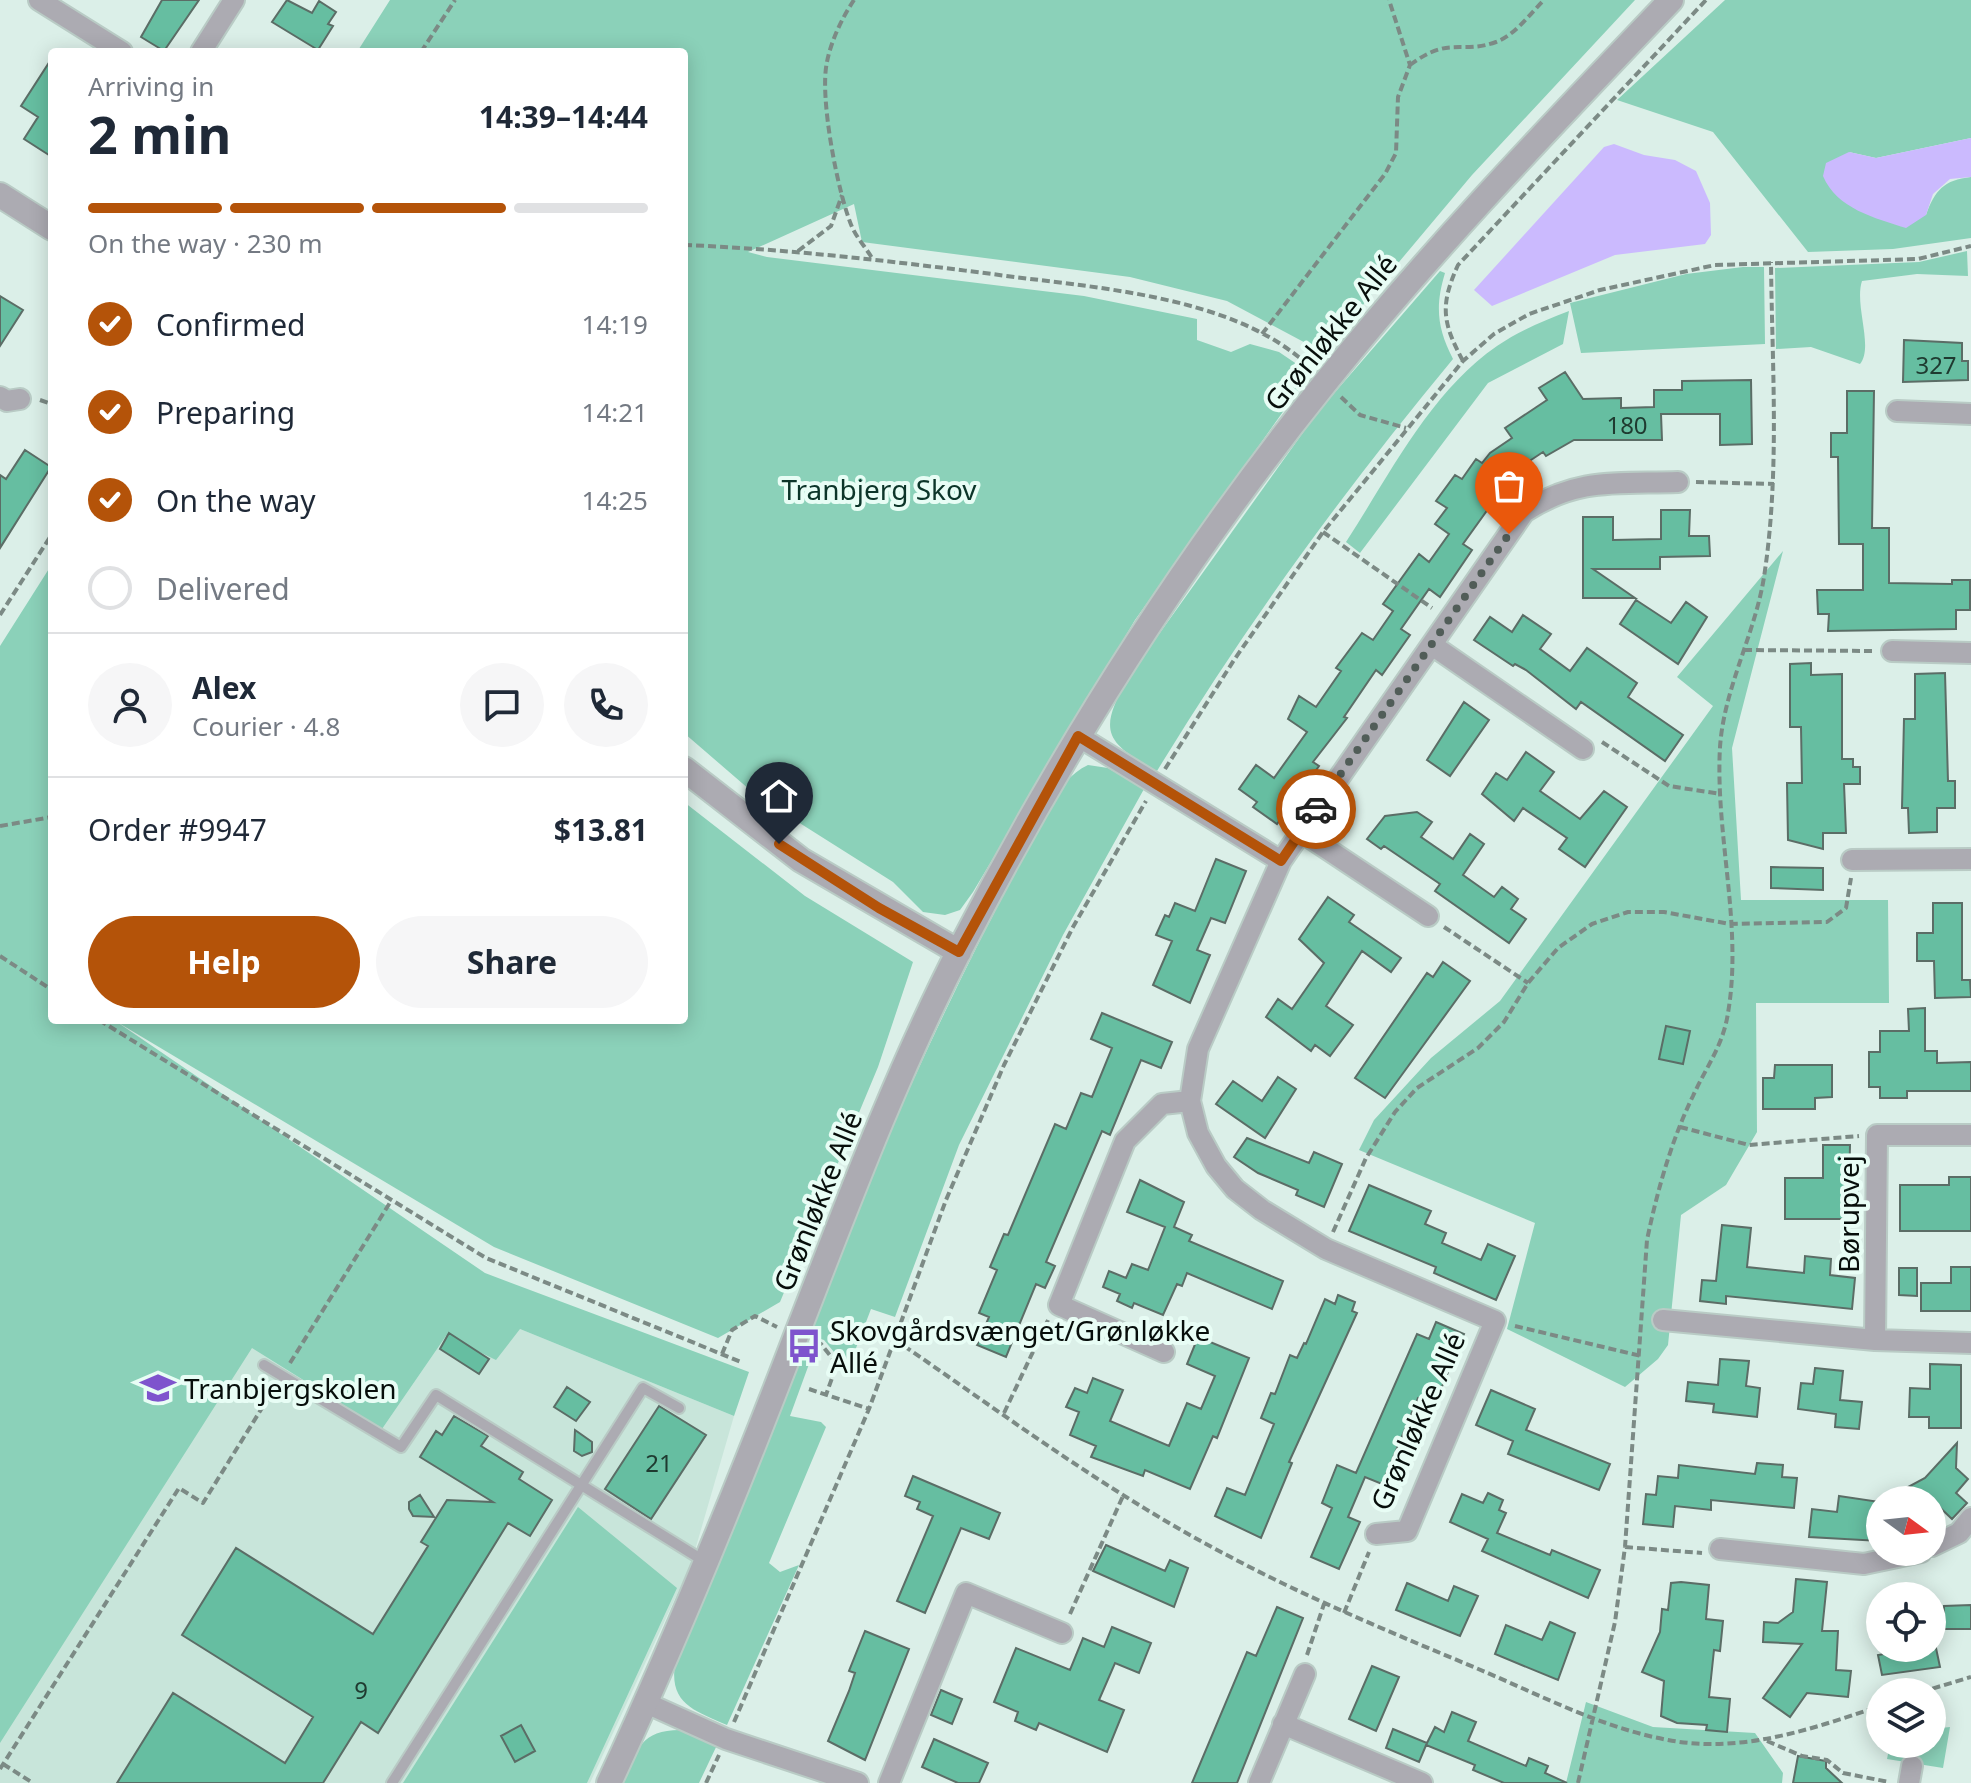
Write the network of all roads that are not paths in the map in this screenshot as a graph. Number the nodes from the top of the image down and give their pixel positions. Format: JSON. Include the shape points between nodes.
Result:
{"nodes":[{"id":1,"x":39,"y":0,"type":"edge"},
{"id":2,"x":234,"y":0,"type":"edge"},
{"id":3,"x":1671,"y":0,"type":"edge"},
{"id":4,"x":116,"y":48,"type":"edge"},
{"id":5,"x":204,"y":48,"type":"edge"},
{"id":6,"x":0,"y":195,"type":"edge"},
{"id":7,"x":48,"y":225,"type":"edge"},
{"id":8,"x":1897,"y":411,"type":"dead end"},
{"id":9,"x":1971,"y":414,"type":"edge"},
{"id":10,"x":1678,"y":482,"type":"road end"},
{"id":11,"x":1432,"y":645,"type":"junction"},
{"id":12,"x":1892,"y":651,"type":"road end"},
{"id":13,"x":1971,"y":653,"type":"edge"},
{"id":14,"x":1078,"y":736,"type":"junction"},
{"id":15,"x":1583,"y":749,"type":"road end"},
{"id":16,"x":688,"y":772,"type":"edge"},
{"id":17,"x":1300,"y":831,"type":"junction"},
{"id":18,"x":1971,"y":859,"type":"edge"},
{"id":19,"x":1852,"y":860,"type":"road end"},
{"id":20,"x":1281,"y":861,"type":"junction"},
{"id":21,"x":1428,"y":916,"type":"road end"},
{"id":22,"x":959,"y":952,"type":"junction"},
{"id":23,"x":1190,"y":1101,"type":"junction"},
{"id":24,"x":1971,"y":1135,"type":"edge"},
{"id":25,"x":1663,"y":1320,"type":"dead end"},
{"id":26,"x":1875,"y":1340,"type":"junction"},
{"id":27,"x":1971,"y":1343,"type":"edge"},
{"id":28,"x":1164,"y":1352,"type":"dead end"},
{"id":29,"x":264,"y":1365,"type":"dead end"},
{"id":30,"x":679,"y":1408,"type":"dead end"},
{"id":31,"x":581,"y":1486,"type":"junction"},
{"id":32,"x":1971,"y":1518,"type":"edge"},
{"id":33,"x":1376,"y":1534,"type":"road end"},
{"id":34,"x":1946,"y":1539,"type":"edge"},
{"id":35,"x":1720,"y":1549,"type":"road end"},
{"id":36,"x":706,"y":1562,"type":"junction"},
{"id":37,"x":1866,"y":1564,"type":"edge"},
{"id":38,"x":1062,"y":1633,"type":"road end"},
{"id":39,"x":1305,"y":1674,"type":"road end"},
{"id":40,"x":646,"y":1703,"type":"junction"},
{"id":41,"x":1283,"y":1724,"type":"junction"},
{"id":42,"x":392,"y":1783,"type":"edge"},
{"id":43,"x":609,"y":1783,"type":"edge"},
{"id":44,"x":858,"y":1783,"type":"edge"},
{"id":45,"x":889,"y":1783,"type":"edge"},
{"id":46,"x":1259,"y":1783,"type":"edge"},
{"id":47,"x":1422,"y":1783,"type":"edge"}],
"edges":[{"from":1,"to":4,"type":"street"},
{"from":2,"to":5,"type":"street"},
{"from":3,"to":14,"type":"street","name":"Grønløkke Allé","via":[[1524,152],[1325,382],[1167,597]]},
{"from":6,"to":7,"type":"street"},
{"from":8,"to":9,"type":"street"},
{"from":10,"to":11,"type":"street","name":"Grønløkke Allé","via":[[1585,484],[1553,493],[1524,512]]},
{"from":11,"to":15,"type":"street"},
{"from":11,"to":17,"type":"street","name":"Grønløkke Allé"},
{"from":12,"to":13,"type":"street"},
{"from":14,"to":20,"type":"street"},
{"from":14,"to":22,"type":"street","name":"Grønløkke Allé"},
{"from":16,"to":22,"type":"street","via":[[801,860]]},
{"from":17,"to":20,"type":"street","name":"Grønløkke Allé"},
{"from":17,"to":21,"type":"street"},
{"from":18,"to":19,"type":"street"},
{"from":20,"to":23,"type":"street","name":"Grønløkke Allé","via":[[1203,1037]]},
{"from":22,"to":36,"type":"street","name":"Grønløkke Allé","via":[[846,1201]]},
{"from":23,"to":28,"type":"street","via":[[1162,1104],[1125,1141],[1059,1305]]},
{"from":23,"to":33,"type":"street","name":"Grønløkke Allé","via":[[1198,1133],[1216,1166],[1262,1210],[1326,1249],[1495,1321],[1407,1531]]},
{"from":24,"to":26,"type":"street","name":"Børupvej","via":[[1877,1135]]},
{"from":25,"to":26,"type":"street"},
{"from":26,"to":27,"type":"street"},
{"from":29,"to":31,"type":"lane","via":[[401,1447],[436,1395]]},
{"from":30,"to":31,"type":"lane","via":[[643,1388]]},
{"from":31,"to":36,"type":"lane"},
{"from":31,"to":42,"type":"lane"},
{"from":32,"to":34,"type":"street"},
{"from":35,"to":37,"type":"street"},
{"from":36,"to":40,"type":"street","name":"Grønløkke Allé"},
{"from":38,"to":45,"type":"street","via":[[966,1593]]},
{"from":39,"to":41,"type":"street"},
{"from":40,"to":43,"type":"street","name":"Grønløkke Allé"},
{"from":40,"to":44,"type":"street","via":[[726,1739]]},
{"from":41,"to":46,"type":"street"},
{"from":41,"to":47,"type":"street"}]}
